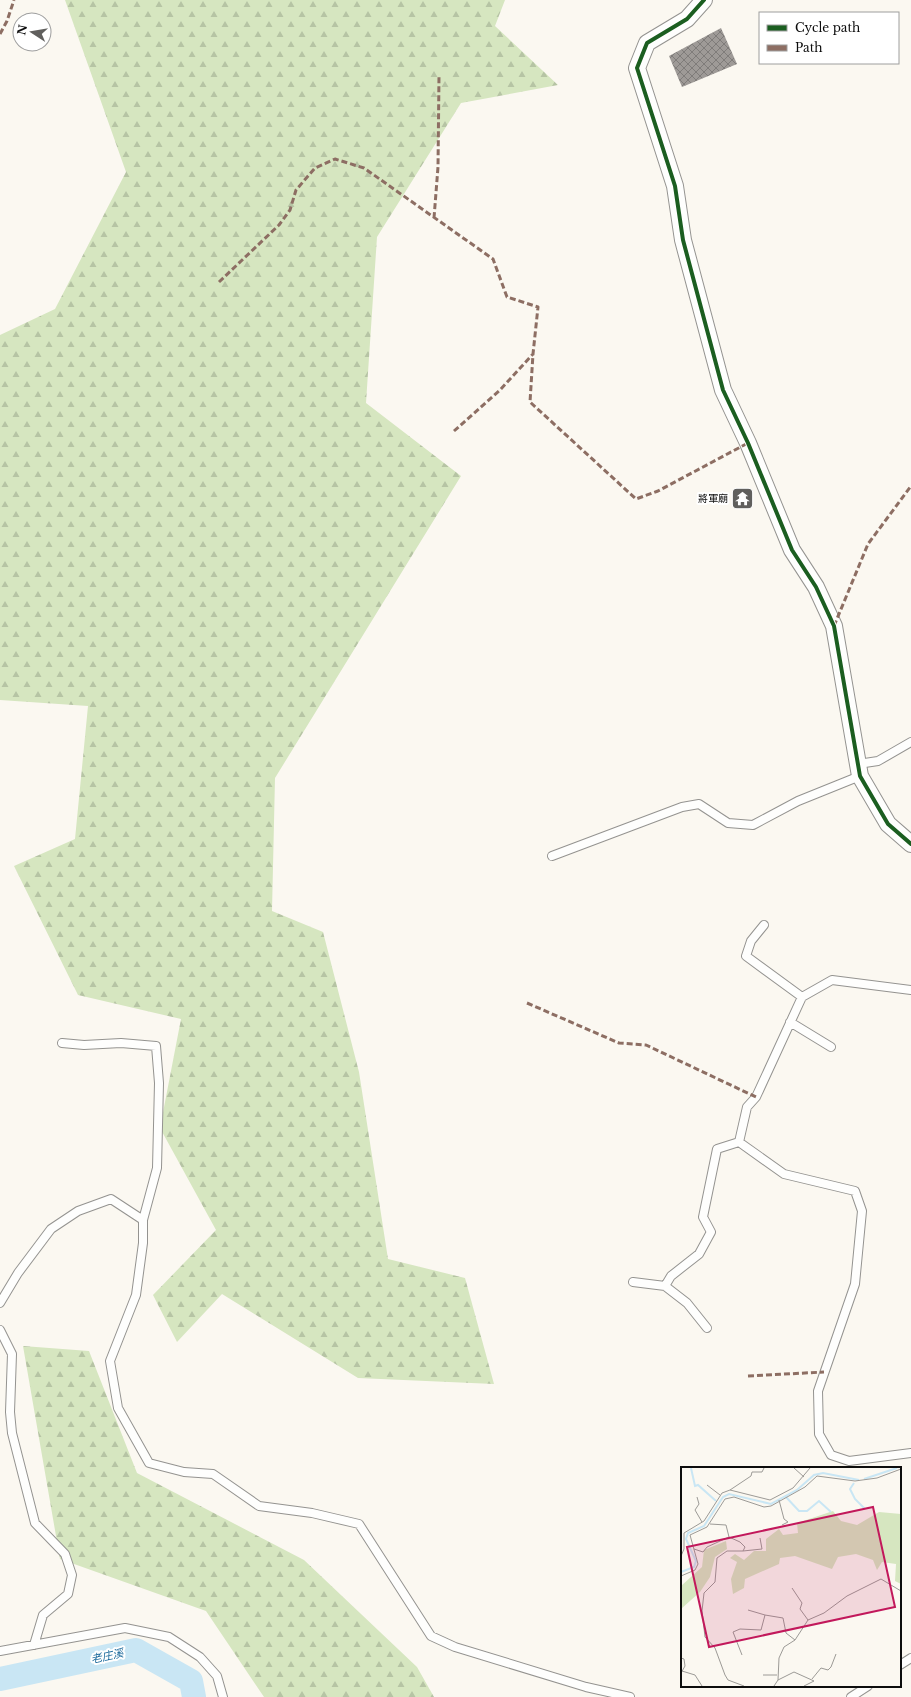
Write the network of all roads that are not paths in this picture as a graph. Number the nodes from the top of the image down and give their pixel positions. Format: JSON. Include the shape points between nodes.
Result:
{"nodes":[{"id":1,"x":704,"y":0,"type":"edge"},
{"id":2,"x":911,"y":742,"type":"edge"},
{"id":3,"x":859,"y":770,"type":"junction"},
{"id":4,"x":911,"y":844,"type":"edge"},
{"id":5,"x":552,"y":856,"type":"dead end"},
{"id":6,"x":764,"y":925,"type":"dead end"},
{"id":7,"x":911,"y":990,"type":"edge"},
{"id":8,"x":802,"y":997,"type":"junction"},
{"id":9,"x":790,"y":1022,"type":"junction"},
{"id":10,"x":62,"y":1044,"type":"dead end"},
{"id":11,"x":831,"y":1047,"type":"dead end"},
{"id":12,"x":739,"y":1142,"type":"junction"},
{"id":13,"x":143,"y":1220,"type":"junction"},
{"id":14,"x":633,"y":1282,"type":"dead end"},
{"id":15,"x":665,"y":1286,"type":"junction"},
{"id":16,"x":0,"y":1303,"type":"edge"},
{"id":17,"x":707,"y":1328,"type":"dead end"},
{"id":18,"x":0,"y":1330,"type":"edge"},
{"id":19,"x":911,"y":1453,"type":"edge"},
{"id":20,"x":34,"y":1646,"type":"junction"},
{"id":21,"x":0,"y":1651,"type":"edge"},
{"id":22,"x":911,"y":1658,"type":"edge"},
{"id":23,"x":901,"y":1664,"type":"edge"},
{"id":24,"x":866,"y":1687,"type":"edge"},
{"id":25,"x":223,"y":1697,"type":"edge"},
{"id":26,"x":630,"y":1697,"type":"edge"},
{"id":27,"x":851,"y":1697,"type":"edge"}],
"edges":[{"from":1,"to":3,"type":"street","via":[[687,19],[647,43],[637,68],[675,186],[683,240],[723,390],[792,550],[816,587],[834,626]]},
{"from":2,"to":3,"type":"lane"},
{"from":3,"to":4,"type":"street","via":[[888,824]]},
{"from":3,"to":5,"type":"lane","via":[[753,825],[728,823],[699,804],[682,807]]},
{"from":6,"to":8,"type":"lane","via":[[751,941],[746,956]]},
{"from":7,"to":8,"type":"lane","via":[[832,980]]},
{"from":8,"to":9,"type":"lane"},
{"from":9,"to":11,"type":"lane"},
{"from":9,"to":12,"type":"lane","via":[[756,1097],[747,1108]]},
{"from":10,"to":13,"type":"lane","via":[[120,1043],[156,1046],[157,1168]]},
{"from":12,"to":15,"type":"lane","via":[[717,1149],[703,1217],[711,1232],[699,1254],[671,1276]]},
{"from":12,"to":19,"type":"lane","via":[[784,1174],[855,1191],[862,1211],[855,1284],[818,1391],[818,1434],[831,1455],[849,1461]]},
{"from":13,"to":16,"type":"lane","via":[[112,1199],[78,1211],[51,1229],[18,1273]]},
{"from":13,"to":26,"type":"lane","via":[[143,1243],[136,1295],[110,1361],[118,1408],[149,1463],[184,1472],[213,1474],[259,1506],[312,1513],[359,1524],[431,1636],[455,1647],[578,1685]]},
{"from":14,"to":15,"type":"lane"},
{"from":15,"to":17,"type":"lane","via":[[687,1303]]},
{"from":18,"to":20,"type":"lane","via":[[12,1354],[12,1433],[35,1523],[65,1554],[72,1575],[68,1594],[42,1615]]},
{"from":20,"to":21,"type":"lane"},
{"from":20,"to":25,"type":"lane","via":[[125,1628],[169,1637],[200,1658],[217,1676]]},
{"from":22,"to":23,"type":"lane"},
{"from":24,"to":27,"type":"lane"}]}
